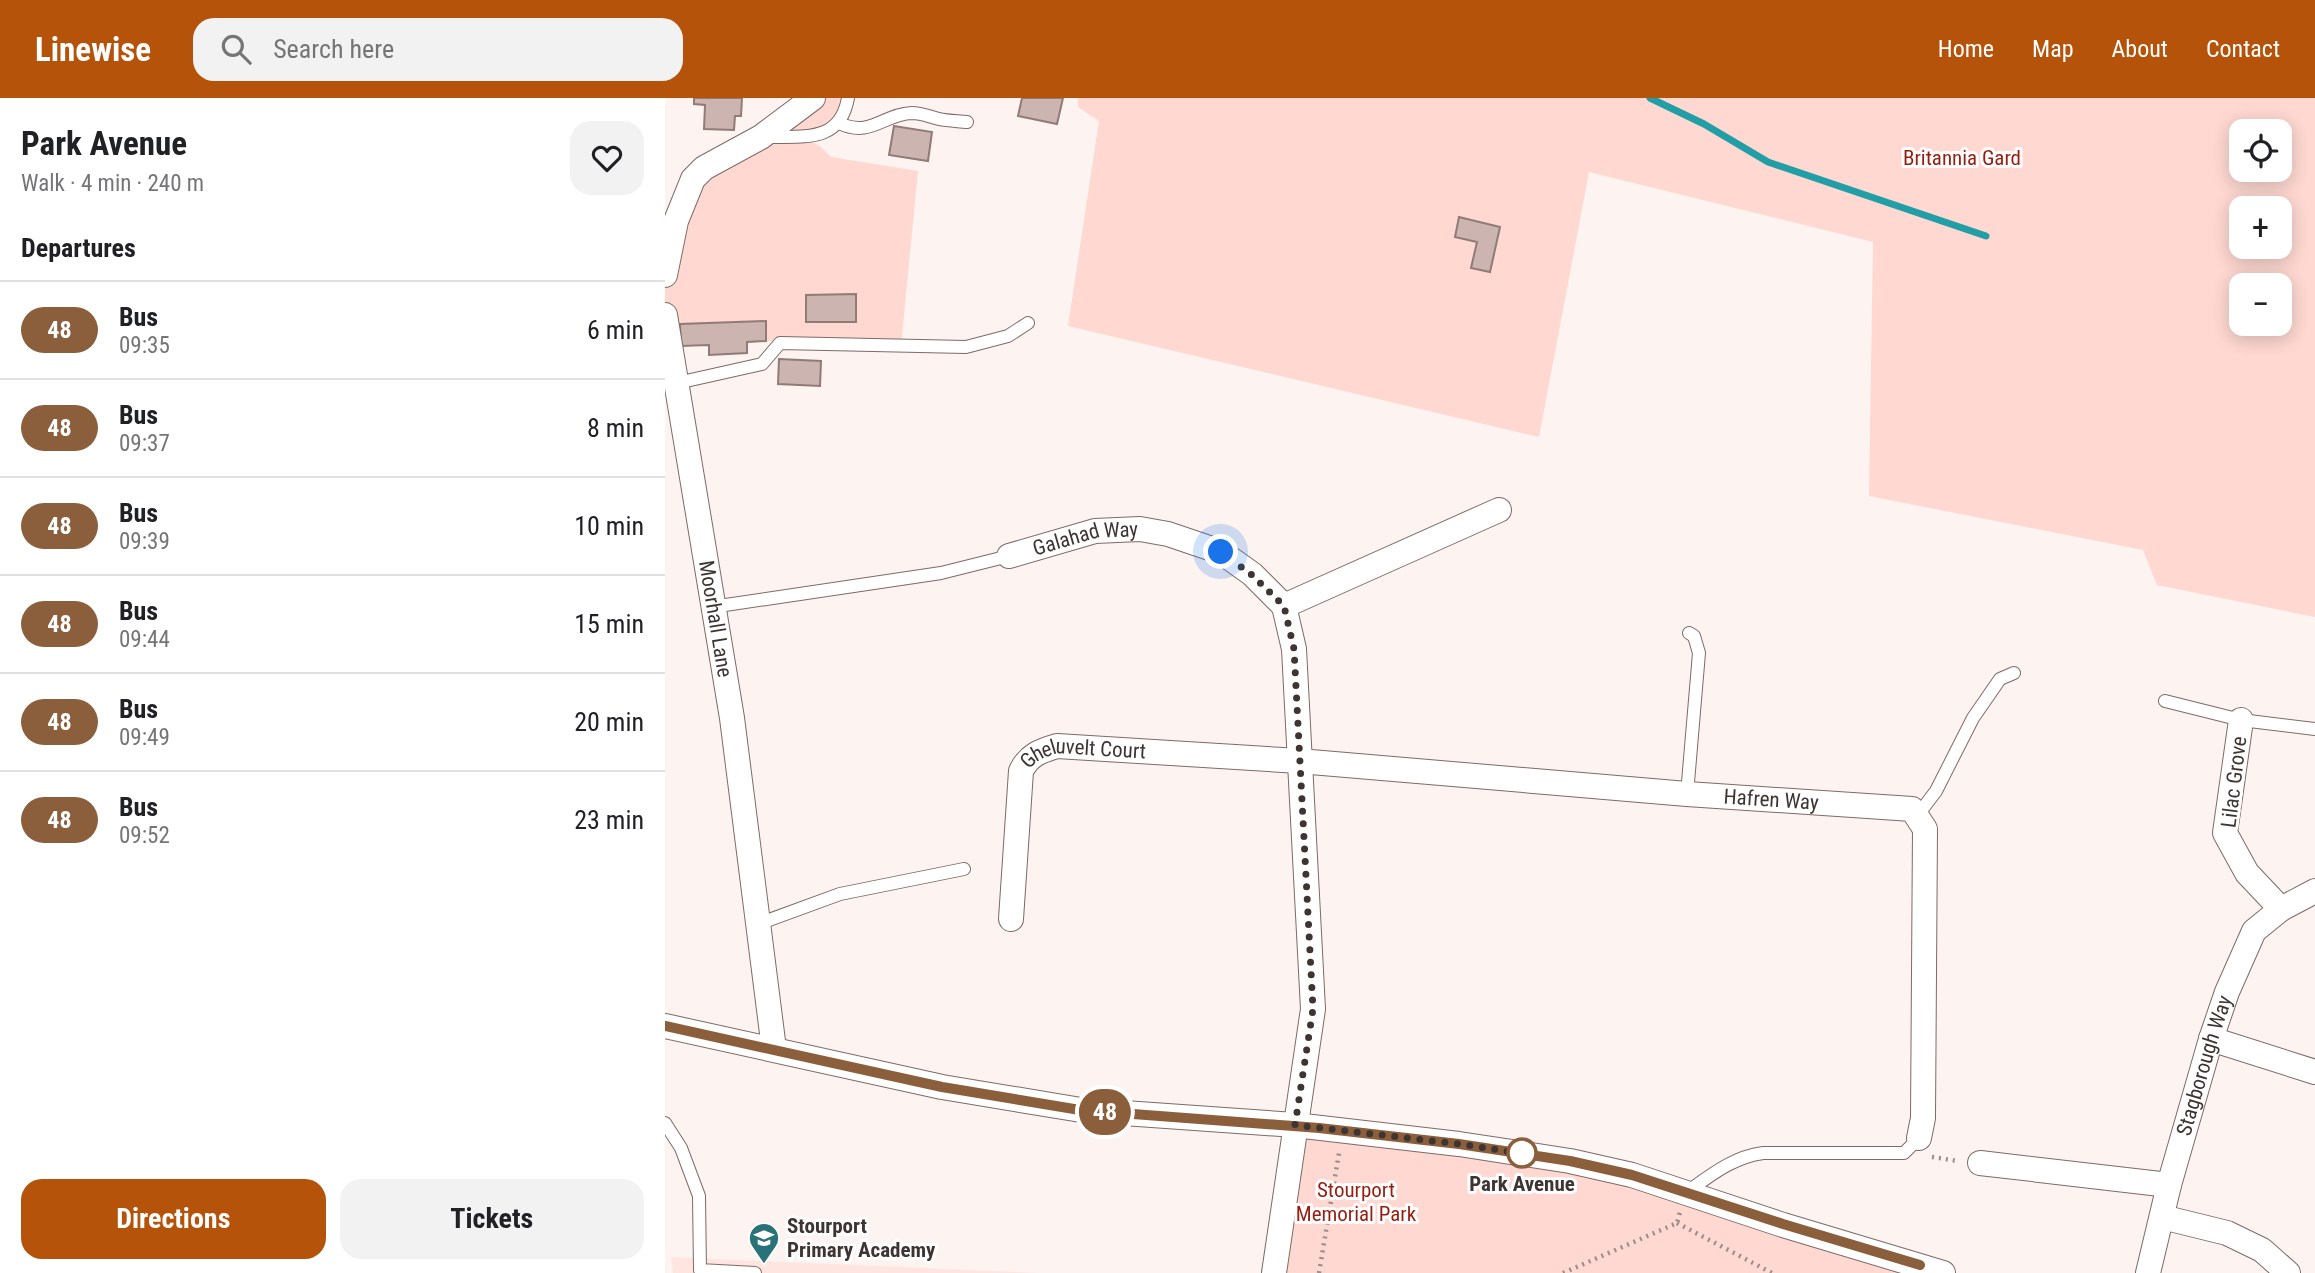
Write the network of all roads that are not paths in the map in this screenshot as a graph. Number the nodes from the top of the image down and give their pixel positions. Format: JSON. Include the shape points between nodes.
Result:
{"nodes":[{"id":1,"x":813,"y":98,"type":"edge"},
{"id":2,"x":848,"y":98,"type":"edge"},
{"id":3,"x":967,"y":122,"type":"dead end"},
{"id":4,"x":839,"y":123,"type":"junction"},
{"id":5,"x":761,"y":137,"type":"junction"},
{"id":6,"x":665,"y":275,"type":"edge"},
{"id":7,"x":665,"y":315,"type":"edge"},
{"id":8,"x":1028,"y":323,"type":"dead end"},
{"id":9,"x":677,"y":383,"type":"junction"},
{"id":10,"x":1499,"y":510,"type":"dead end"},
{"id":11,"x":1009,"y":555,"type":"joint"},
{"id":12,"x":1284,"y":606,"type":"junction"},
{"id":13,"x":712,"y":607,"type":"junction"},
{"id":14,"x":1689,"y":633,"type":"dead end"},
{"id":15,"x":2014,"y":673,"type":"dead end"},
{"id":16,"x":2165,"y":701,"type":"dead end"},
{"id":17,"x":2241,"y":720,"type":"junction"},
{"id":18,"x":2315,"y":729,"type":"edge"},
{"id":19,"x":1299,"y":761,"type":"junction"},
{"id":20,"x":1687,"y":794,"type":"junction"},
{"id":21,"x":1917,"y":816,"type":"junction"},
{"id":22,"x":964,"y":869,"type":"dead end"},
{"id":23,"x":2315,"y":891,"type":"edge"},
{"id":24,"x":2281,"y":909,"type":"junction"},
{"id":25,"x":1011,"y":919,"type":"dead end"},
{"id":26,"x":758,"y":924,"type":"junction"},
{"id":27,"x":665,"y":1026,"type":"edge"},
{"id":28,"x":2211,"y":1039,"type":"junction"},
{"id":29,"x":774,"y":1049,"type":"junction"},
{"id":30,"x":2315,"y":1072,"type":"edge"},
{"id":31,"x":665,"y":1123,"type":"edge"},
{"id":32,"x":1295,"y":1125,"type":"junction"},
{"id":33,"x":1911,"y":1146,"type":"joint"},
{"id":34,"x":1980,"y":1163,"type":"road end"},
{"id":35,"x":2169,"y":1185,"type":"junction"},
{"id":36,"x":1686,"y":1193,"type":"junction"},
{"id":37,"x":2162,"y":1217,"type":"junction"},
{"id":38,"x":755,"y":1273,"type":"edge"},
{"id":39,"x":1274,"y":1273,"type":"edge"},
{"id":40,"x":1943,"y":1273,"type":"edge"},
{"id":41,"x":2148,"y":1273,"type":"edge"},
{"id":42,"x":2288,"y":1273,"type":"edge"}],
"edges":[{"from":1,"to":5,"type":"street"},
{"from":2,"to":4,"type":"lane"},
{"from":3,"to":4,"type":"lane","via":[[908,113],[866,129]]},
{"from":4,"to":5,"type":"lane","via":[[820,134]]},
{"from":5,"to":6,"type":"street","via":[[704,168],[693,179],[676,221]]},
{"from":7,"to":9,"type":"street","name":"Moorhall Lane"},
{"from":8,"to":9,"type":"lane","via":[[1007,336],[966,347],[780,343],[762,364]]},
{"from":9,"to":13,"type":"street","name":"Moorhall Lane"},
{"from":10,"to":12,"type":"street"},
{"from":11,"to":12,"type":"street","name":"Galahad Way","via":[[1095,531],[1140,529],[1168,534],[1221,552]]},
{"from":11,"to":13,"type":"lane","name":"Galahad Way","via":[[941,573]]},
{"from":12,"to":19,"type":"street","via":[[1294,649]]},
{"from":13,"to":26,"type":"street","name":"Moorhall Lane","via":[[732,718]]},
{"from":14,"to":20,"type":"lane","via":[[1699,653]]},
{"from":15,"to":21,"type":"lane","via":[[2000,679],[1973,718],[1936,791]]},
{"from":16,"to":17,"type":"lane"},
{"from":17,"to":18,"type":"lane"},
{"from":17,"to":24,"type":"street","name":"Lilac Grove","via":[[2225,833],[2248,873]]},
{"from":19,"to":20,"type":"street","name":"Hafren Way"},
{"from":19,"to":25,"type":"street","name":"Gheluvelt Court","via":[[1056,746],[1038,752],[1021,771]]},
{"from":19,"to":32,"type":"street","via":[[1313,1009]]},
{"from":20,"to":21,"type":"street","name":"Hafren Way","via":[[1912,809]]},
{"from":21,"to":33,"type":"street","via":[[1925,829],[1923,1118]]},
{"from":22,"to":26,"type":"lane","via":[[839,894]]},
{"from":23,"to":24,"type":"street","name":"Stagborough Way"},
{"from":24,"to":28,"type":"street","name":"Stagborough Way","via":[[2254,932]]},
{"from":26,"to":29,"type":"street","name":"Moorhall Lane"},
{"from":27,"to":29,"type":"street"},
{"from":28,"to":30,"type":"street"},
{"from":28,"to":35,"type":"street","name":"Stagborough Way"},
{"from":29,"to":32,"type":"street","via":[[942,1087],[1080,1110]]},
{"from":31,"to":38,"type":"lane","via":[[681,1148],[699,1196],[700,1270]]},
{"from":32,"to":36,"type":"street","via":[[1570,1161]]},
{"from":32,"to":39,"type":"street"},
{"from":33,"to":36,"type":"lane","via":[[1746,1155]]},
{"from":34,"to":35,"type":"street"},
{"from":35,"to":37,"type":"street","name":"Stagborough Way"},
{"from":36,"to":40,"type":"street"},
{"from":37,"to":41,"type":"street","name":"Stagborough Way"},
{"from":37,"to":42,"type":"street","via":[[2227,1233],[2262,1250]]}]}
